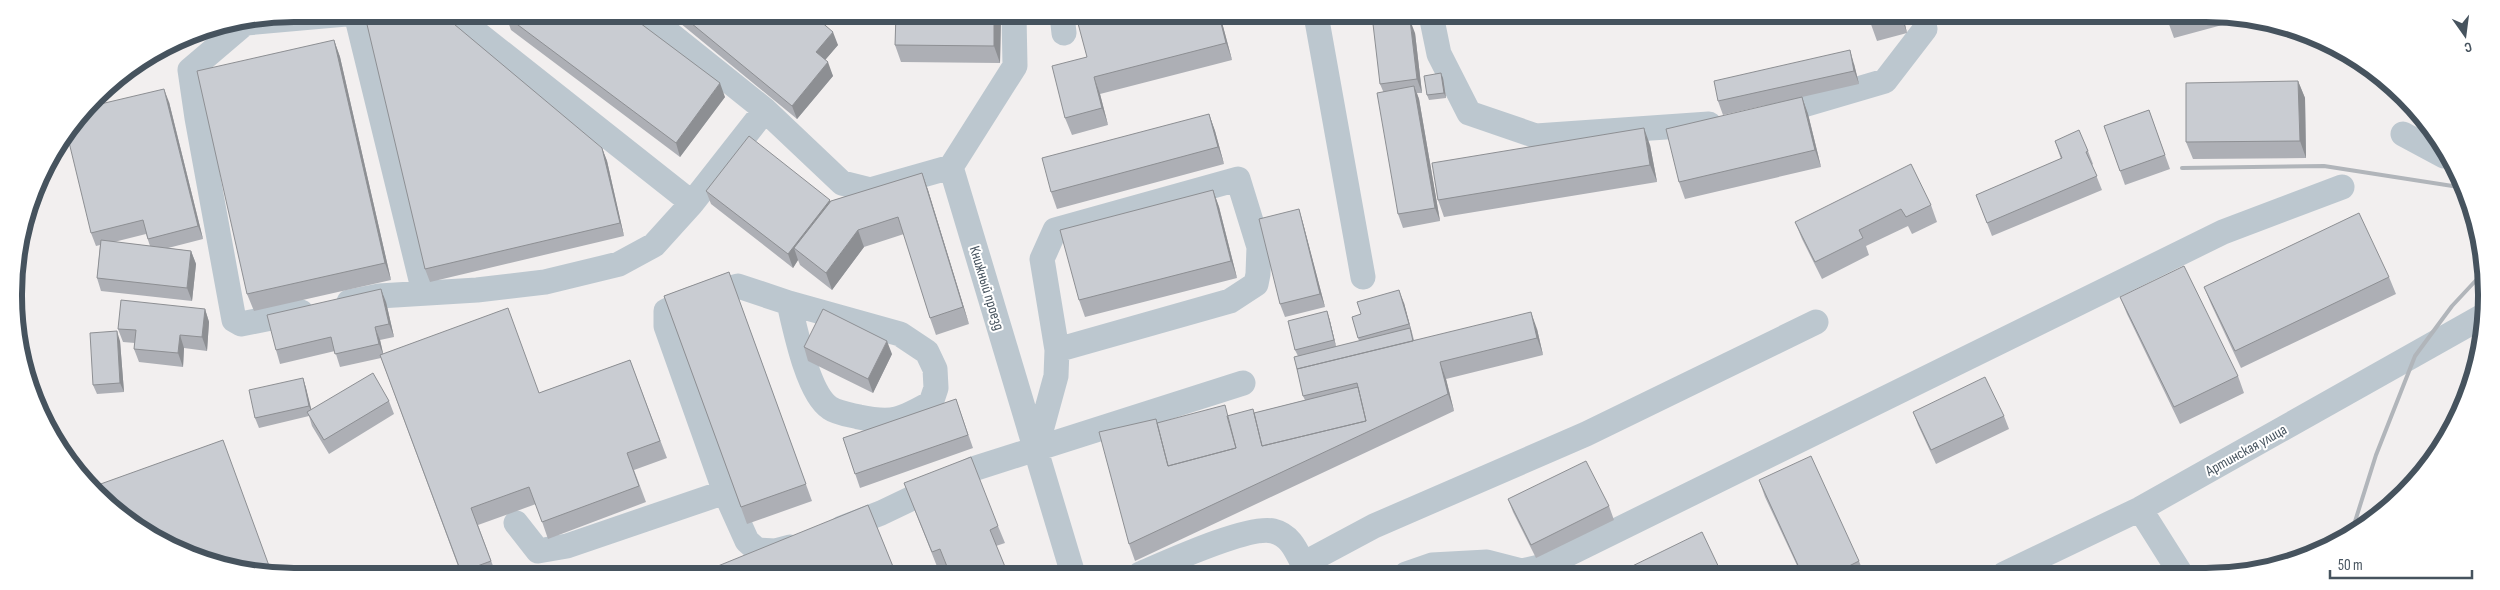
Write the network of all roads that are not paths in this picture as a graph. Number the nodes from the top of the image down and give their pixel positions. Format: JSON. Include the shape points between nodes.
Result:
{"nodes":[{"id":1,"x":358,"y":22,"type":"edge"},
{"id":2,"x":463,"y":22,"type":"edge"},
{"id":3,"x":655,"y":22,"type":"edge"},
{"id":4,"x":1014,"y":22,"type":"edge"},
{"id":5,"x":1317,"y":22,"type":"edge"},
{"id":6,"x":1433,"y":22,"type":"edge"},
{"id":7,"x":240,"y":29,"type":"edge"},
{"id":8,"x":1926,"y":29,"type":"dead end"},
{"id":9,"x":765,"y":110,"type":"junction"},
{"id":10,"x":2403,"y":134,"type":"dead end"},
{"id":11,"x":2437,"y":152,"type":"edge"},
{"id":12,"x":950,"y":167,"type":"junction"},
{"id":13,"x":2342,"y":187,"type":"dead end"},
{"id":14,"x":692,"y":203,"type":"junction"},
{"id":15,"x":1363,"y":277,"type":"dead end"},
{"id":16,"x":424,"y":292,"type":"junction"},
{"id":17,"x":788,"y":303,"type":"junction"},
{"id":18,"x":2476,"y":320,"type":"edge"},
{"id":19,"x":1816,"y":322,"type":"dead end"},
{"id":20,"x":1057,"y":350,"type":"junction"},
{"id":21,"x":1243,"y":383,"type":"dead end"},
{"id":22,"x":1036,"y":448,"type":"junction"},
{"id":23,"x":725,"y":492,"type":"junction"},
{"id":24,"x":2140,"y":509,"type":"junction"},
{"id":25,"x":516,"y":522,"type":"dead end"},
{"id":26,"x":1071,"y":568,"type":"edge"},
{"id":27,"x":1155,"y":568,"type":"edge"},
{"id":28,"x":1304,"y":568,"type":"edge"},
{"id":29,"x":1307,"y":568,"type":"edge"},
{"id":30,"x":1423,"y":568,"type":"edge"},
{"id":31,"x":1510,"y":568,"type":"edge"},
{"id":32,"x":1535,"y":568,"type":"edge"},
{"id":33,"x":2017,"y":568,"type":"edge"},
{"id":34,"x":2177,"y":568,"type":"edge"}],
"edges":[{"from":1,"to":16,"type":"street"},
{"from":2,"to":14,"type":"street"},
{"from":3,"to":9,"type":"street"},
{"from":4,"to":12,"type":"street","via":[[1015,66]]},
{"from":5,"to":15,"type":"street"},
{"from":6,"to":8,"type":"street","via":[[1439,54],[1469,113],[1536,136],[1717,124],[1785,112],[1885,81]]},
{"from":7,"to":16,"type":"street","via":[[190,70],[234,320],[241,324],[379,296]]},
{"from":9,"to":12,"type":"street","via":[[842,182],[870,190]]},
{"from":9,"to":14,"type":"street"},
{"from":10,"to":11,"type":"street"},
{"from":12,"to":22,"type":"street","name":"Книжный проезд"},
{"from":13,"to":32,"type":"street","via":[[2224,232]]},
{"from":14,"to":16,"type":"street","via":[[654,245],[619,264],[545,282]]},
{"from":17,"to":17,"type":"street","via":[[800,352],[818,395],[830,408],[883,422],[895,420],[931,403],[936,388],[935,369],[926,352],[900,334]]},
{"from":17,"to":23,"type":"street","via":[[738,286],[691,299],[666,311],[666,326]]},
{"from":18,"to":24,"type":"street","name":"Артинская улица"},
{"from":19,"to":29,"type":"street","via":[[1586,434],[1374,526]]},
{"from":20,"to":20,"type":"street","via":[[1230,301],[1256,284],[1259,247],[1238,179],[1056,230],[1042,259]]},
{"from":20,"to":22,"type":"street","via":[[1056,376]]},
{"from":21,"to":22,"type":"street"},
{"from":22,"to":23,"type":"street","via":[[972,469],[881,513],[819,538],[775,550],[757,550],[747,541]]},
{"from":22,"to":26,"type":"street","name":"Книжный проезд"},
{"from":23,"to":25,"type":"street","via":[[585,541],[538,551]]},
{"from":24,"to":33,"type":"street","name":"Артинская улица"},
{"from":24,"to":34,"type":"street"},
{"from":27,"to":28,"type":"street","via":[[1240,534],[1272,530],[1290,540]]},
{"from":30,"to":31,"type":"street","via":[[1486,562]]}]}
